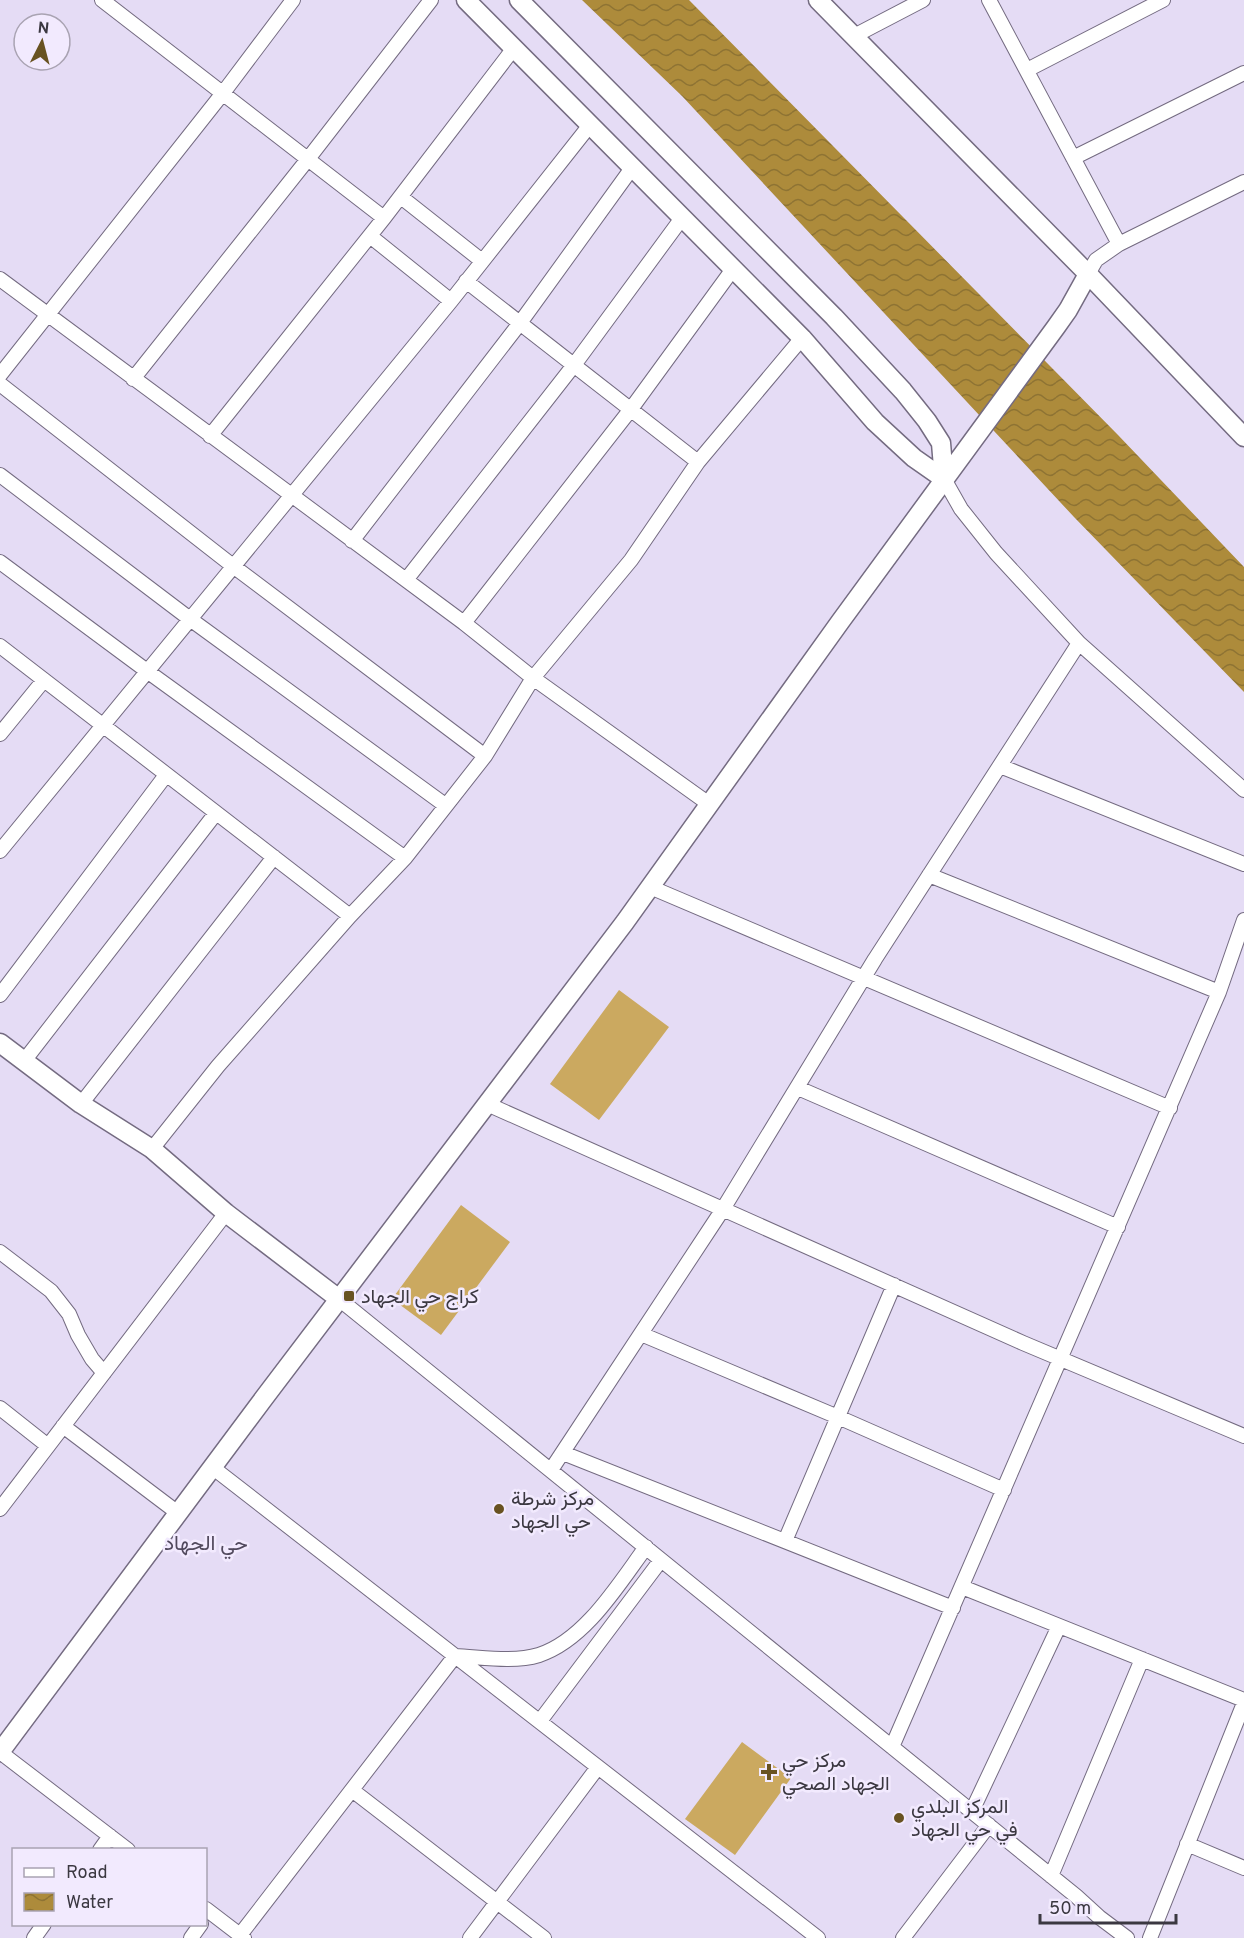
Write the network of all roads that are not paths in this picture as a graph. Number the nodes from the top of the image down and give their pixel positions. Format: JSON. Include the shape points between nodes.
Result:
{"nodes":[{"id":1,"x":102,"y":0,"type":"edge"},
{"id":2,"x":293,"y":0,"type":"edge"},
{"id":3,"x":431,"y":0,"type":"edge"},
{"id":4,"x":466,"y":0,"type":"edge"},
{"id":5,"x":519,"y":0,"type":"edge"},
{"id":6,"x":818,"y":0,"type":"edge"},
{"id":7,"x":922,"y":0,"type":"edge"},
{"id":8,"x":989,"y":0,"type":"edge"},
{"id":9,"x":1163,"y":0,"type":"edge"},
{"id":10,"x":854,"y":36,"type":"junction"},
{"id":11,"x":514,"y":48,"type":"junction"},
{"id":12,"x":1026,"y":70,"type":"junction"},
{"id":13,"x":1244,"y":73,"type":"edge"},
{"id":14,"x":223,"y":93,"type":"junction"},
{"id":15,"x":590,"y":125,"type":"junction"},
{"id":16,"x":1073,"y":158,"type":"junction"},
{"id":17,"x":308,"y":159,"type":"junction"},
{"id":18,"x":632,"y":168,"type":"junction"},
{"id":19,"x":1244,"y":182,"type":"edge"},
{"id":20,"x":400,"y":197,"type":"junction"},
{"id":21,"x":384,"y":218,"type":"junction"},
{"id":22,"x":682,"y":218,"type":"junction"},
{"id":23,"x":370,"y":236,"type":"junction"},
{"id":24,"x":1119,"y":244,"type":"junction"},
{"id":25,"x":482,"y":261,"type":"junction"},
{"id":26,"x":733,"y":269,"type":"junction"},
{"id":27,"x":1088,"y":274,"type":"junction"},
{"id":28,"x":0,"y":279,"type":"edge"},
{"id":29,"x":466,"y":281,"type":"junction"},
{"id":30,"x":451,"y":301,"type":"junction"},
{"id":31,"x":46,"y":315,"type":"junction"},
{"id":32,"x":520,"y":323,"type":"junction"},
{"id":33,"x":801,"y":338,"type":"junction"},
{"id":34,"x":574,"y":365,"type":"junction"},
{"id":35,"x":0,"y":375,"type":"edge"},
{"id":36,"x":133,"y":379,"type":"junction"},
{"id":37,"x":0,"y":384,"type":"edge"},
{"id":38,"x":631,"y":409,"type":"junction"},
{"id":39,"x":210,"y":436,"type":"junction"},
{"id":40,"x":1244,"y":437,"type":"edge"},
{"id":41,"x":698,"y":462,"type":"junction"},
{"id":42,"x":0,"y":475,"type":"edge"},
{"id":43,"x":944,"y":479,"type":"junction"},
{"id":44,"x":291,"y":495,"type":"junction"},
{"id":45,"x":352,"y":541,"type":"junction"},
{"id":46,"x":0,"y":562,"type":"edge"},
{"id":47,"x":233,"y":566,"type":"junction"},
{"id":48,"x":406,"y":580,"type":"junction"},
{"id":49,"x":190,"y":619,"type":"junction"},
{"id":50,"x":464,"y":623,"type":"junction"},
{"id":51,"x":1079,"y":643,"type":"junction"},
{"id":52,"x":0,"y":646,"type":"edge"},
{"id":53,"x":147,"y":671,"type":"junction"},
{"id":54,"x":533,"y":678,"type":"junction"},
{"id":55,"x":44,"y":680,"type":"junction"},
{"id":56,"x":103,"y":726,"type":"junction"},
{"id":57,"x":0,"y":734,"type":"edge"},
{"id":58,"x":485,"y":756,"type":"junction"},
{"id":59,"x":1000,"y":766,"type":"junction"},
{"id":60,"x":166,"y":775,"type":"junction"},
{"id":61,"x":1244,"y":790,"type":"edge"},
{"id":62,"x":709,"y":804,"type":"junction"},
{"id":63,"x":445,"y":805,"type":"junction"},
{"id":64,"x":216,"y":813,"type":"junction"},
{"id":65,"x":0,"y":851,"type":"edge"},
{"id":66,"x":274,"y":858,"type":"junction"},
{"id":67,"x":405,"y":858,"type":"junction"},
{"id":68,"x":1244,"y":864,"type":"edge"},
{"id":69,"x":929,"y":875,"type":"junction"},
{"id":70,"x":650,"y":887,"type":"junction"},
{"id":71,"x":350,"y":916,"type":"junction"},
{"id":72,"x":1244,"y":920,"type":"edge"},
{"id":73,"x":864,"y":978,"type":"junction"},
{"id":74,"x":1219,"y":993,"type":"junction"},
{"id":75,"x":0,"y":995,"type":"edge"},
{"id":76,"x":0,"y":1043,"type":"edge"},
{"id":77,"x":24,"y":1061,"type":"junction"},
{"id":78,"x":798,"y":1088,"type":"junction"},
{"id":79,"x":81,"y":1104,"type":"junction"},
{"id":80,"x":487,"y":1104,"type":"junction"},
{"id":81,"x":1170,"y":1108,"type":"junction"},
{"id":82,"x":152,"y":1149,"type":"junction"},
{"id":83,"x":723,"y":1209,"type":"junction"},
{"id":84,"x":226,"y":1213,"type":"junction"},
{"id":85,"x":1118,"y":1227,"type":"junction"},
{"id":86,"x":0,"y":1252,"type":"edge"},
{"id":87,"x":894,"y":1285,"type":"junction"},
{"id":88,"x":339,"y":1299,"type":"junction"},
{"id":89,"x":641,"y":1334,"type":"junction"},
{"id":90,"x":1061,"y":1359,"type":"junction"},
{"id":91,"x":104,"y":1373,"type":"junction"},
{"id":92,"x":0,"y":1408,"type":"edge"},
{"id":93,"x":838,"y":1417,"type":"junction"},
{"id":94,"x":63,"y":1426,"type":"junction"},
{"id":95,"x":1244,"y":1436,"type":"edge"},
{"id":96,"x":48,"y":1446,"type":"junction"},
{"id":97,"x":563,"y":1453,"type":"junction"},
{"id":98,"x":212,"y":1467,"type":"junction"},
{"id":99,"x":551,"y":1470,"type":"junction"},
{"id":100,"x":1004,"y":1490,"type":"junction"},
{"id":101,"x":0,"y":1509,"type":"edge"},
{"id":102,"x":178,"y":1513,"type":"junction"},
{"id":103,"x":785,"y":1541,"type":"junction"},
{"id":104,"x":646,"y":1547,"type":"junction"},
{"id":105,"x":662,"y":1560,"type":"junction"},
{"id":106,"x":962,"y":1587,"type":"junction"},
{"id":107,"x":953,"y":1608,"type":"junction"},
{"id":108,"x":1059,"y":1626,"type":"junction"},
{"id":109,"x":455,"y":1656,"type":"junction"},
{"id":110,"x":1142,"y":1659,"type":"junction"},
{"id":111,"x":1244,"y":1701,"type":"edge"},
{"id":112,"x":540,"y":1721,"type":"junction"},
{"id":113,"x":1239,"y":1731,"type":"edge"},
{"id":114,"x":892,"y":1747,"type":"junction"},
{"id":115,"x":0,"y":1752,"type":"edge"},
{"id":116,"x":598,"y":1767,"type":"junction"},
{"id":117,"x":352,"y":1790,"type":"junction"},
{"id":118,"x":972,"y":1811,"type":"junction"},
{"id":119,"x":989,"y":1826,"type":"junction"},
{"id":120,"x":110,"y":1836,"type":"junction"},
{"id":121,"x":1187,"y":1845,"type":"junction"},
{"id":122,"x":101,"y":1848,"type":"edge"},
{"id":123,"x":125,"y":1848,"type":"edge"},
{"id":124,"x":1244,"y":1868,"type":"edge"},
{"id":125,"x":1051,"y":1876,"type":"junction"},
{"id":126,"x":497,"y":1902,"type":"junction"},
{"id":127,"x":207,"y":1913,"type":"edge"},
{"id":128,"x":242,"y":1937,"type":"edge"},
{"id":129,"x":470,"y":1938,"type":"edge"},
{"id":130,"x":544,"y":1938,"type":"edge"},
{"id":131,"x":818,"y":1938,"type":"edge"},
{"id":132,"x":903,"y":1938,"type":"edge"},
{"id":133,"x":1127,"y":1938,"type":"edge"},
{"id":134,"x":1150,"y":1938,"type":"edge"}],
"edges":[{"from":1,"to":14,"type":"street"},
{"from":2,"to":14,"type":"street"},
{"from":3,"to":17,"type":"street"},
{"from":4,"to":11,"type":"street"},
{"from":5,"to":43,"type":"street","via":[[903,391],[941,443]]},
{"from":6,"to":10,"type":"street"},
{"from":7,"to":10,"type":"street"},
{"from":8,"to":12,"type":"street"},
{"from":9,"to":12,"type":"street"},
{"from":10,"to":27,"type":"street"},
{"from":11,"to":15,"type":"street"},
{"from":11,"to":20,"type":"street"},
{"from":12,"to":16,"type":"street"},
{"from":13,"to":16,"type":"street"},
{"from":14,"to":17,"type":"street"},
{"from":14,"to":31,"type":"street"},
{"from":15,"to":18,"type":"street"},
{"from":15,"to":25,"type":"street"},
{"from":16,"to":24,"type":"street"},
{"from":17,"to":21,"type":"street"},
{"from":17,"to":36,"type":"street"},
{"from":18,"to":22,"type":"street"},
{"from":18,"to":32,"type":"street"},
{"from":19,"to":24,"type":"street"},
{"from":20,"to":21,"type":"street"},
{"from":20,"to":25,"type":"street"},
{"from":21,"to":23,"type":"street"},
{"from":22,"to":26,"type":"street"},
{"from":22,"to":34,"type":"street"},
{"from":23,"to":30,"type":"street"},
{"from":23,"to":39,"type":"street"},
{"from":24,"to":27,"type":"street","via":[[1096,260]]},
{"from":25,"to":29,"type":"street"},
{"from":26,"to":33,"type":"street"},
{"from":26,"to":38,"type":"street"},
{"from":27,"to":40,"type":"street"},
{"from":27,"to":43,"type":"street","via":[[1068,310]]},
{"from":28,"to":31,"type":"street"},
{"from":29,"to":30,"type":"street"},
{"from":29,"to":32,"type":"street"},
{"from":30,"to":44,"type":"street"},
{"from":31,"to":35,"type":"street"},
{"from":31,"to":36,"type":"street"},
{"from":32,"to":34,"type":"street"},
{"from":32,"to":45,"type":"street"},
{"from":33,"to":41,"type":"street"},
{"from":33,"to":43,"type":"street","via":[[875,422]]},
{"from":34,"to":38,"type":"street"},
{"from":34,"to":48,"type":"street"},
{"from":36,"to":39,"type":"street"},
{"from":37,"to":47,"type":"street"},
{"from":38,"to":41,"type":"street"},
{"from":38,"to":50,"type":"street"},
{"from":39,"to":44,"type":"street"},
{"from":41,"to":54,"type":"street","via":[[631,560]]},
{"from":42,"to":49,"type":"street"},
{"from":43,"to":51,"type":"street","via":[[961,509],[996,553]]},
{"from":43,"to":62,"type":"street"},
{"from":44,"to":45,"type":"street"},
{"from":44,"to":47,"type":"street"},
{"from":45,"to":48,"type":"street"},
{"from":46,"to":53,"type":"street"},
{"from":47,"to":49,"type":"street"},
{"from":47,"to":58,"type":"street"},
{"from":48,"to":50,"type":"street"},
{"from":49,"to":53,"type":"street"},
{"from":49,"to":63,"type":"street"},
{"from":50,"to":54,"type":"street"},
{"from":51,"to":59,"type":"street"},
{"from":51,"to":61,"type":"street"},
{"from":52,"to":55,"type":"street"},
{"from":53,"to":56,"type":"street"},
{"from":53,"to":67,"type":"street"},
{"from":54,"to":58,"type":"street"},
{"from":54,"to":62,"type":"street"},
{"from":55,"to":56,"type":"street"},
{"from":55,"to":57,"type":"street"},
{"from":56,"to":60,"type":"street"},
{"from":56,"to":65,"type":"street"},
{"from":58,"to":63,"type":"street"},
{"from":59,"to":68,"type":"street"},
{"from":59,"to":69,"type":"street"},
{"from":60,"to":64,"type":"street"},
{"from":60,"to":75,"type":"street"},
{"from":62,"to":70,"type":"street"},
{"from":63,"to":67,"type":"street"},
{"from":64,"to":66,"type":"street"},
{"from":64,"to":77,"type":"street"},
{"from":66,"to":71,"type":"street"},
{"from":66,"to":79,"type":"street"},
{"from":67,"to":71,"type":"street"},
{"from":69,"to":73,"type":"street"},
{"from":69,"to":74,"type":"street"},
{"from":70,"to":73,"type":"street"},
{"from":70,"to":80,"type":"street"},
{"from":71,"to":82,"type":"street","via":[[218,1066]]},
{"from":72,"to":74,"type":"street"},
{"from":73,"to":78,"type":"street"},
{"from":73,"to":81,"type":"street"},
{"from":74,"to":81,"type":"street"},
{"from":76,"to":77,"type":"street"},
{"from":77,"to":79,"type":"street"},
{"from":78,"to":83,"type":"street"},
{"from":78,"to":85,"type":"street"},
{"from":79,"to":82,"type":"street"},
{"from":80,"to":83,"type":"street"},
{"from":80,"to":88,"type":"street"},
{"from":81,"to":85,"type":"street"},
{"from":82,"to":84,"type":"street"},
{"from":83,"to":87,"type":"street"},
{"from":83,"to":89,"type":"street"},
{"from":84,"to":88,"type":"street"},
{"from":84,"to":91,"type":"street"},
{"from":85,"to":90,"type":"street"},
{"from":86,"to":91,"type":"street","via":[[51,1291]]},
{"from":87,"to":90,"type":"street"},
{"from":87,"to":93,"type":"street"},
{"from":88,"to":98,"type":"street"},
{"from":88,"to":99,"type":"street"},
{"from":89,"to":93,"type":"street"},
{"from":89,"to":97,"type":"street"},
{"from":90,"to":95,"type":"street"},
{"from":90,"to":100,"type":"street"},
{"from":91,"to":94,"type":"street"},
{"from":92,"to":96,"type":"street"},
{"from":93,"to":100,"type":"street"},
{"from":93,"to":103,"type":"street"},
{"from":94,"to":96,"type":"street"},
{"from":94,"to":102,"type":"street"},
{"from":96,"to":101,"type":"street"},
{"from":97,"to":99,"type":"street"},
{"from":97,"to":103,"type":"street"},
{"from":98,"to":102,"type":"street"},
{"from":98,"to":109,"type":"street"},
{"from":99,"to":104,"type":"street"},
{"from":100,"to":106,"type":"street"},
{"from":102,"to":115,"type":"street"},
{"from":103,"to":107,"type":"street"},
{"from":104,"to":105,"type":"street"},
{"from":104,"to":109,"type":"street","via":[[584,1626],[560,1644],[538,1655],[518,1658]]},
{"from":105,"to":112,"type":"street"},
{"from":105,"to":114,"type":"street"},
{"from":106,"to":107,"type":"street"},
{"from":106,"to":108,"type":"street"},
{"from":107,"to":114,"type":"street"},
{"from":108,"to":110,"type":"street"},
{"from":108,"to":118,"type":"street"},
{"from":109,"to":112,"type":"street"},
{"from":109,"to":117,"type":"street"},
{"from":110,"to":111,"type":"street"},
{"from":110,"to":125,"type":"street"},
{"from":111,"to":113,"type":"street"},
{"from":112,"to":116,"type":"street"},
{"from":113,"to":121,"type":"street"},
{"from":114,"to":118,"type":"street"},
{"from":115,"to":120,"type":"street"},
{"from":116,"to":126,"type":"street"},
{"from":116,"to":131,"type":"street"},
{"from":117,"to":126,"type":"street"},
{"from":117,"to":128,"type":"street"},
{"from":118,"to":119,"type":"street"},
{"from":119,"to":125,"type":"street"},
{"from":119,"to":132,"type":"street"},
{"from":120,"to":122,"type":"street"},
{"from":120,"to":123,"type":"street"},
{"from":121,"to":124,"type":"street"},
{"from":121,"to":134,"type":"street"},
{"from":125,"to":133,"type":"street"},
{"from":126,"to":129,"type":"street"},
{"from":126,"to":130,"type":"street"},
{"from":127,"to":128,"type":"street"}]}
